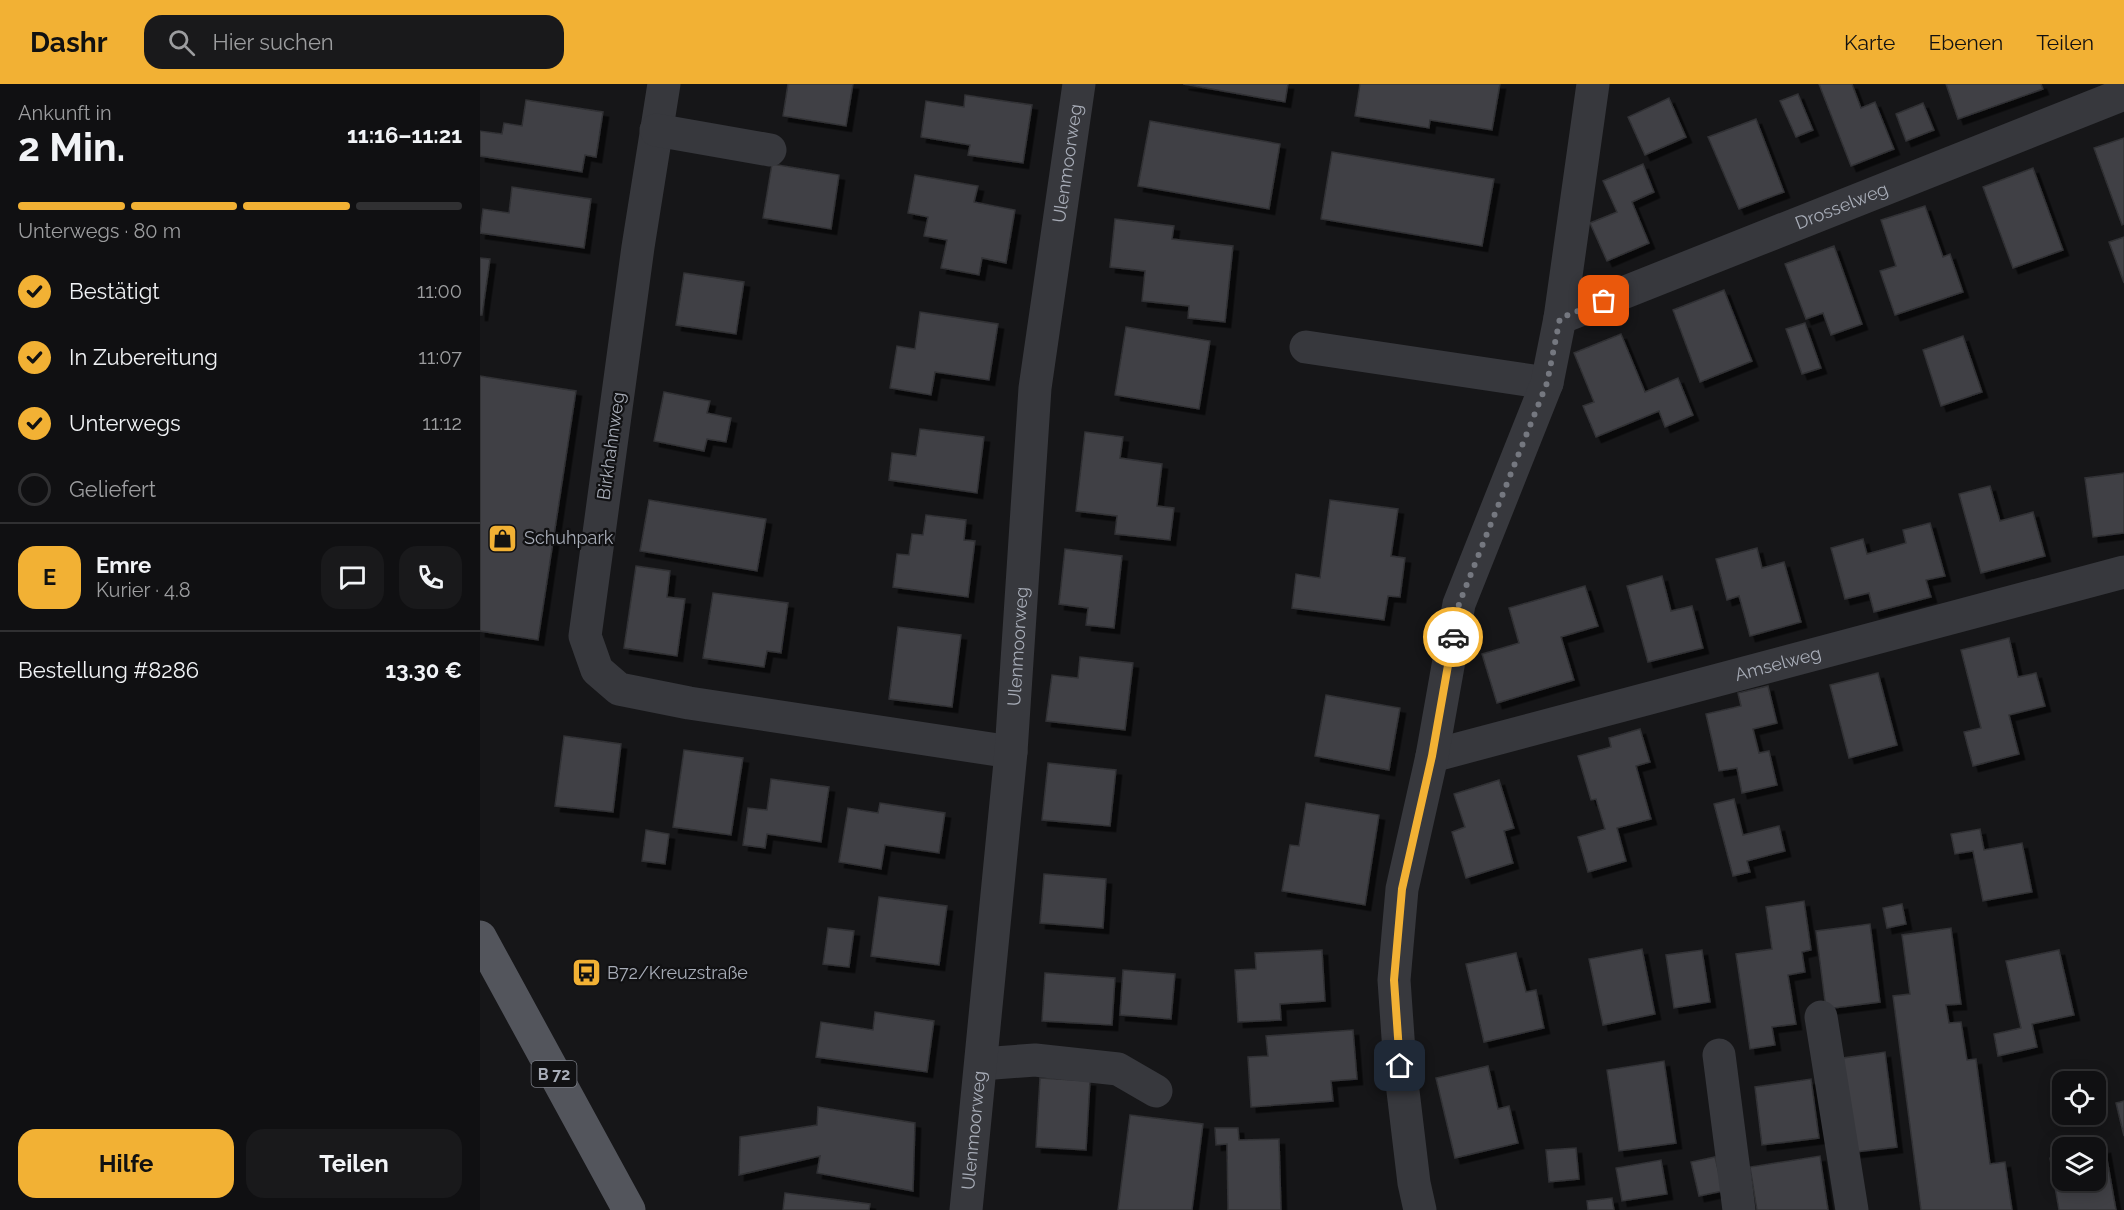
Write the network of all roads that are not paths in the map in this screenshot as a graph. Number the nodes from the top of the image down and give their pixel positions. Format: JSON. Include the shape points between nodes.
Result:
{"nodes":[{"id":1,"x":664,"y":84,"type":"edge"},
{"id":2,"x":1079,"y":84,"type":"edge"},
{"id":3,"x":1593,"y":84,"type":"edge"},
{"id":4,"x":2124,"y":94,"type":"edge"},
{"id":5,"x":656,"y":130,"type":"junction"},
{"id":6,"x":770,"y":150,"type":"dead end"},
{"id":7,"x":1560,"y":318,"type":"junction"},
{"id":8,"x":1306,"y":347,"type":"dead end"},
{"id":9,"x":1547,"y":383,"type":"junction"},
{"id":10,"x":2124,"y":572,"type":"edge"},
{"id":11,"x":1011,"y":752,"type":"junction"},
{"id":12,"x":1432,"y":756,"type":"junction"},
{"id":13,"x":480,"y":938,"type":"edge"},
{"id":14,"x":1821,"y":1017,"type":"dead end"},
{"id":15,"x":1719,"y":1055,"type":"dead end"},
{"id":16,"x":981,"y":1064,"type":"junction"},
{"id":17,"x":1156,"y":1091,"type":"dead end"},
{"id":18,"x":629,"y":1210,"type":"edge"},
{"id":19,"x":966,"y":1210,"type":"edge"},
{"id":20,"x":1420,"y":1210,"type":"edge"},
{"id":21,"x":1739,"y":1210,"type":"edge"},
{"id":22,"x":1852,"y":1210,"type":"edge"}],
"edges":[{"from":1,"to":5,"type":"street","name":"Birkhahnweg"},
{"from":2,"to":11,"type":"street","name":"Ulenmoorweg","via":[[1035,388]]},
{"from":3,"to":7,"type":"street"},
{"from":4,"to":7,"type":"street","name":"Drosselweg"},
{"from":5,"to":6,"type":"street"},
{"from":5,"to":11,"type":"street","name":"Birkhahnweg","via":[[585,636],[597,670],[619,689],[677,701]]},
{"from":7,"to":9,"type":"street"},
{"from":8,"to":9,"type":"street"},
{"from":9,"to":12,"type":"street","via":[[1459,604]]},
{"from":10,"to":12,"type":"street","name":"Amselweg"},
{"from":11,"to":16,"type":"street","name":"Ulenmoorweg"},
{"from":12,"to":20,"type":"street","via":[[1402,889],[1394,980],[1400,1066]]},
{"from":13,"to":18,"type":"main road","number":"B 72"},
{"from":14,"to":22,"type":"street"},
{"from":15,"to":21,"type":"street"},
{"from":16,"to":17,"type":"street","via":[[1035,1060],[1118,1069]]},
{"from":16,"to":19,"type":"street","name":"Ulenmoorweg"}]}
